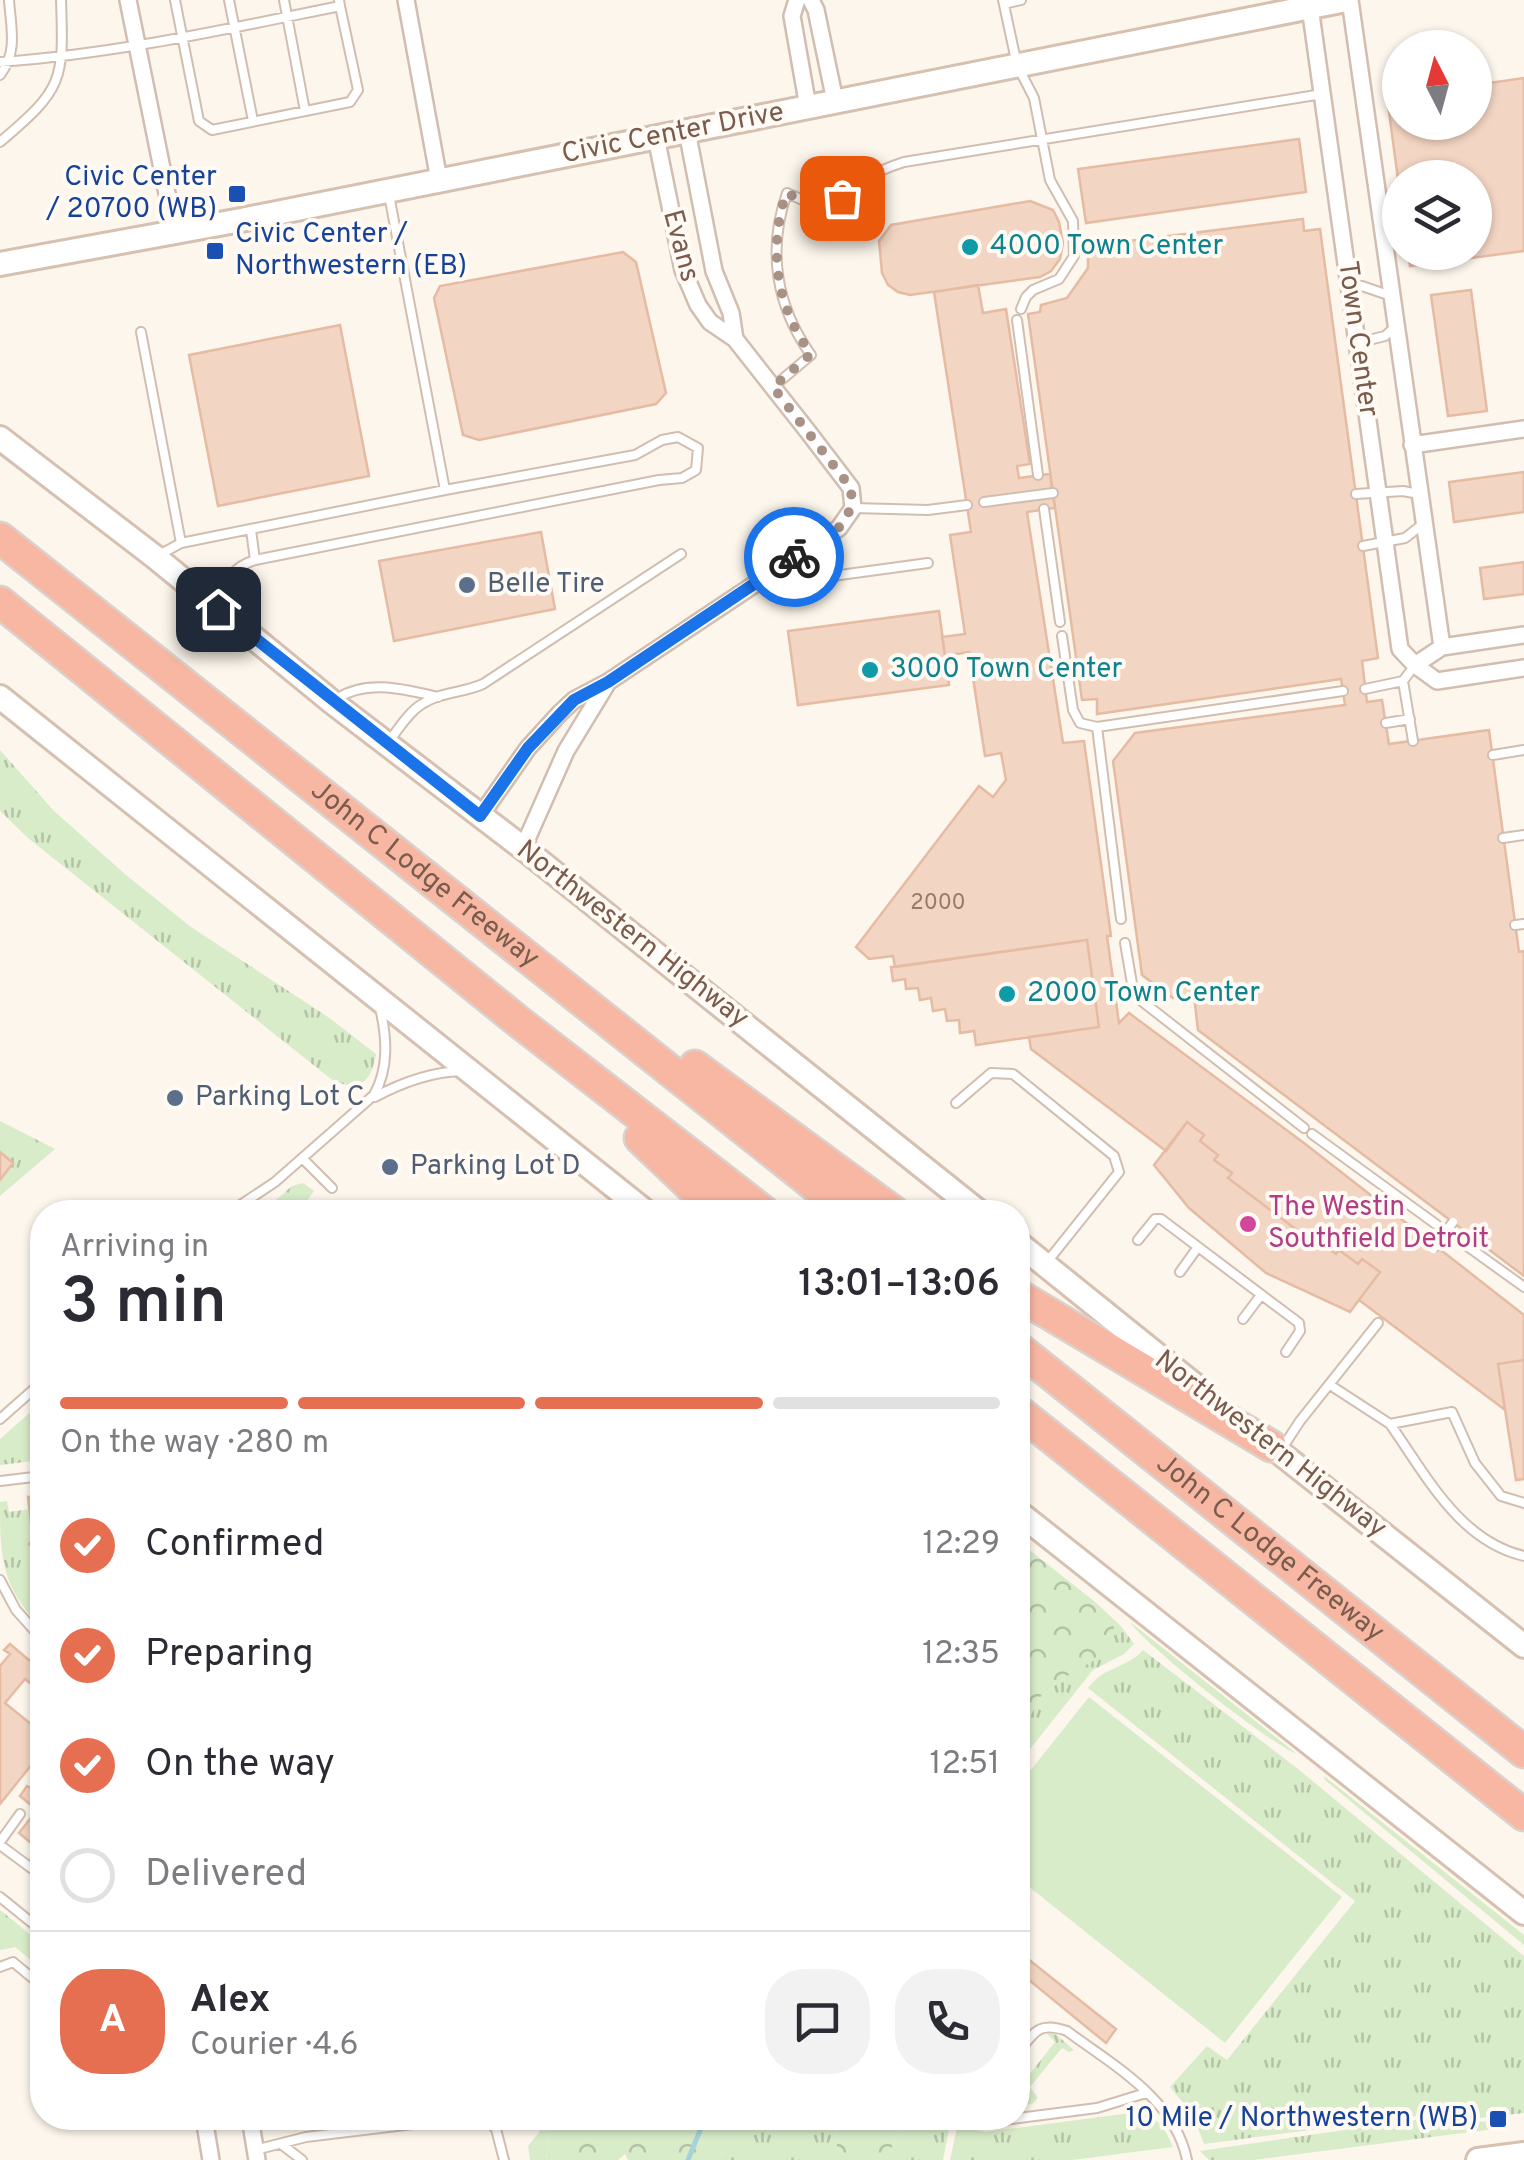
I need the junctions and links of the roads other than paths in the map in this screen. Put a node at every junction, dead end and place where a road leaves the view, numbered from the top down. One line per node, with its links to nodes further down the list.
1 (9, 0): 20 (lane)
2 (61, 0): 19 (lane)
3 (128, 0): 18 (street)
4 (175, 0): 17 (lane)
5 (229, 0): 16 (lane)
6 (284, 0): 15 (lane)
7 (406, 0): 33 (street)
8 (797, 0): 26 (street)
9 (810, 0): 25 (street)
10 (1021, 0): 12 (lane)
11 (1348, 0): 14 (main road, Civic Center Drive); 38 (street, Town Center)
12 (1004, 2): 22 (lane)
13 (339, 3): 15 (lane); 27 (lane)
14 (1309, 4): 22 (main road, Civic Center Drive); 24 (street, Town Center)
15 (287, 17): 16 (lane); 27 (lane)
16 (234, 28): 17 (lane); 28 (lane)
17 (182, 39): 18 (lane); 28 (lane)
18 (137, 45): 19 (lane); 35 (street)
19 (63, 57): 20 (lane); 32 (lane)
20 (10, 61): 21 (lane); 23 (lane)
21 (0, 62)
22 (1017, 65): 25 (main road, Civic Center Drive); 31 (lane)
23 (0, 76)
24 (1323, 94): 31 (lane); 37 (street, Town Center)
25 (835, 102): 26 (main road, Civic Center Drive)
26 (808, 107): 29 (main road, Civic Center Drive)
27 (305, 111): 28 (lane)
28 (254, 121)
29 (687, 131): 30 (main road, Civic Center Drive); 43 (street, Evans)
30 (656, 137): 33 (main road, Civic Center Drive); 43 (street, Evans)
31 (1043, 138): 39 (lane); 45 (lane)
32 (0, 142)
33 (439, 180): 34 (main road, Civic Center Drive)
34 (388, 190): 35 (main road, Civic Center Drive); 50 (lane)
35 (175, 232): 36 (main road, Civic Center Drive)
36 (0, 264)
37 (1349, 286): 38 (lane); 44 (street, Town Center)
38 (1391, 296): 41 (street, Town Center)
39 (1021, 309)
40 (1017, 320): 49 (lane)
41 (1395, 328): 44 (lane); 48 (street, Town Center)
42 (141, 332): 62 (lane)
43 (734, 339): 45 (street, Evans)
44 (1357, 343): 51 (street, Town Center)
45 (773, 387): 57 (street, Evans)
46 (1524, 430): 48 (street)
47 (0, 438): 66 (main road, Northwestern Highway)
48 (1412, 445): 54 (street, Town Center)
49 (1038, 476)
50 (445, 490): 60 (lane); 67 (lane)
51 (1378, 492): 53 (lane); 54 (lane); 63 (street, Town Center)
52 (1053, 493): 55 (lane)
53 (1356, 494)
54 (1419, 494): 59 (street, Town Center)
55 (984, 502)
56 (967, 505): 57 (lane)
57 (853, 508): 69 (street)
58 (1044, 510): 72 (lane)
59 (1423, 524): 63 (lane); 75 (street, Town Center)
60 (251, 530): 62 (lane); 67 (lane)
61 (0, 538): 99 (highway, John C Lodge Freeway)
62 (181, 543): 66 (lane)
63 (1384, 544): 64 (lane); 76 (street, Town Center)
64 (1363, 546)
65 (682, 554): 83 (lane)
66 (155, 558): 71 (main road, Northwestern Highway)
67 (255, 560): 71 (lane)
68 (928, 562): 69 (lane)
69 (781, 566): 79 (street)
70 (0, 602): 100 (highway, John C Lodge Freeway)
71 (218, 609): 84 (main road, Northwestern Highway)
72 (1060, 622)
73 (1524, 635): 75 (street)
74 (1062, 636): 87 (lane)
75 (1442, 647): 76 (street)
76 (1415, 666): 77 (street); 78 (lane)
77 (1524, 668)
78 (1403, 681): 80 (lane); 85 (lane)
79 (608, 682): 92 (street); 95 (street)
80 (1366, 689)
81 (1343, 691): 87 (lane)
82 (0, 697): 98 (main road)
83 (438, 697): 84 (lane); 89 (lane)
84 (332, 702): 89 (main road, Northwestern Highway)
85 (1410, 719): 86 (lane); 88 (lane)
86 (1386, 723)
87 (1097, 727): 96 (lane)
88 (1413, 741)
89 (387, 743): 92 (main road, Northwestern Highway)
90 (1524, 750): 91 (lane)
91 (1492, 756)
92 (480, 816): 95 (main road, Northwestern Highway)
93 (1524, 835): 94 (lane)
94 (1504, 838)
95 (523, 848): 112 (main road, Northwestern Highway)
96 (1121, 919)
97 (1125, 943): 114 (lane)
98 (378, 1000): 101 (main road); 102 (lane)
99 (607, 1020): 110 (highway, John C Lodge Freeway); 111 (highway)
100 (519, 1022): 108 (highway); 109 (highway, John C Lodge Freeway)
101 (468, 1070): 102 (lane); 107 (main road)
102 (370, 1098): 104 (lane)
103 (956, 1103): 120 (lane)
104 (302, 1158): 105 (lane); 106 (lane)
105 (332, 1188)
106 (248, 1200)
107 (631, 1200)
108 (705, 1200)
109 (749, 1200)
110 (833, 1200)
111 (878, 1200)
112 (965, 1200)
113 (1453, 1222): 118 (lane, bridge)
114 (1437, 1225)
115 (1456, 1238): 122 (lane)
116 (1138, 1240): 117 (lane)
117 (1198, 1247): 121 (lane); 123 (lane)
118 (1434, 1248)
119 (1030, 1253): 120 (main road, Northwestern Highway)
120 (1045, 1266): 134 (main road, Northwestern Highway)
121 (1180, 1272)
122 (1524, 1287)
123 (1262, 1295): 125 (lane); 127 (lane)
124 (1030, 1302): 134 (highway)
125 (1243, 1319)
126 (1378, 1322): 129 (lane)
127 (1286, 1352)
128 (1030, 1358): 143 (highway, John C Lodge Freeway)
129 (1330, 1386): 133 (lane); 134 (lane)
130 (30, 1393): 131 (lane)
131 (0, 1420)
132 (1030, 1421): 145 (highway, John C Lodge Freeway)
133 (1390, 1424): 137 (lane); 139 (lane)
134 (1276, 1449): 142 (main road, Northwestern Highway)
135 (30, 1477): 136 (lane)
136 (0, 1481)
137 (1524, 1503)
138 (1030, 1522): 149 (main road)
139 (1524, 1556)
140 (0, 1580): 141 (lane)
141 (30, 1626)
142 (1524, 1646)
143 (1524, 1752)
144 (20, 1814): 146 (lane)
145 (1524, 1815)
146 (0, 1843): 147 (lane)
147 (30, 1867)
148 (0, 1897): 150 (lane)
149 (1524, 1913)
150 (30, 1921)
151 (0, 1967): 152 (lane)
152 (30, 1976)
153 (1030, 2037): 154 (lane)
154 (1146, 2093): 155 (lane); 166 (lane)
155 (1030, 2117)
156 (206, 2130): 163 (street)
157 (252, 2130): 162 (street)
158 (370, 2130): 160 (lane)
159 (496, 2130): 165 (lane)
160 (281, 2144): 162 (lane); 164 (lane)
161 (1524, 2154): 167 (main road)
162 (256, 2155)
163 (211, 2160)
164 (302, 2160)
165 (504, 2160)
166 (1187, 2160)
167 (1478, 2160)

